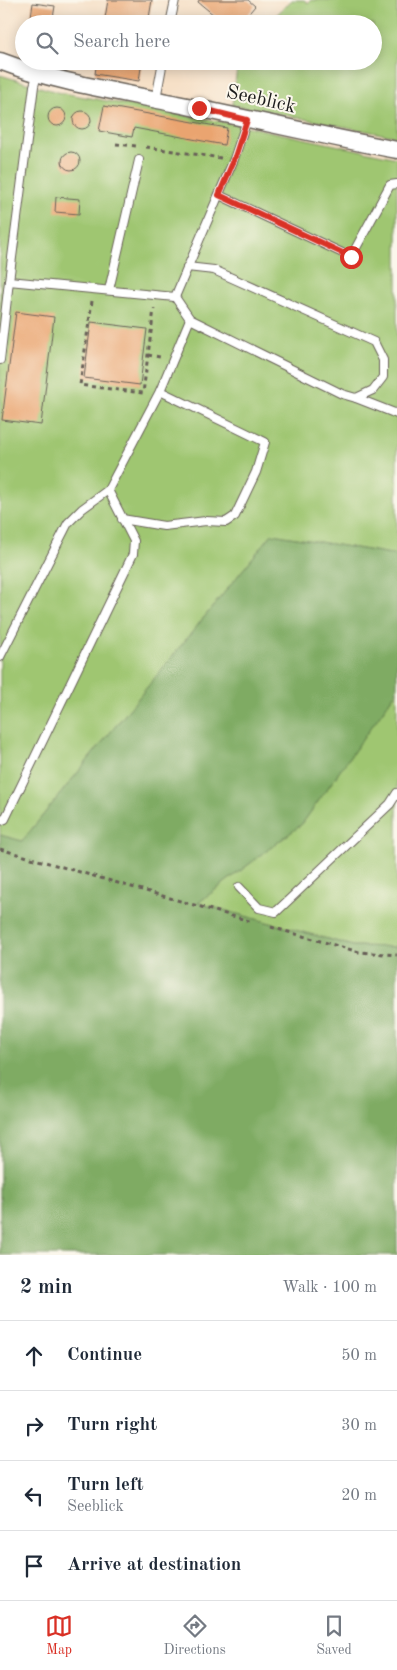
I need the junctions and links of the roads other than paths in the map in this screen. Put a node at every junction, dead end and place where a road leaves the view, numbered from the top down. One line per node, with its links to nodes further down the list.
1 (175, 0): 2 (lane)
2 (172, 15)
3 (0, 62): 4 (street, Seeblick)
4 (15, 68)
5 (22, 70): 7 (street, Seeblick)
6 (161, 70): 8 (lane)
7 (38, 76): 8 (street, Seeblick); 15 (lane)
8 (156, 99): 9 (street, Seeblick)
9 (247, 120): 10 (street, Seeblick); 13 (lane)
10 (397, 150)
11 (139, 160): 16 (lane)
12 (397, 184): 13 (lane)
13 (219, 195): 14 (lane)
14 (187, 267): 17 (lane); 21 (lane)
15 (9, 281): 16 (lane); 19 (lane)
16 (110, 290): 17 (lane)
17 (175, 297): 18 (lane)
18 (190, 319): 20 (lane); 21 (lane)
19 (0, 360)
20 (160, 391): 23 (lane); 24 (lane)
21 (356, 398): 22 (lane)
22 (397, 414)
23 (108, 490): 24 (lane); 25 (lane)
24 (122, 519): 27 (lane)
25 (0, 657)
26 (397, 793): 28 (lane)
27 (0, 821)
28 (238, 888)

